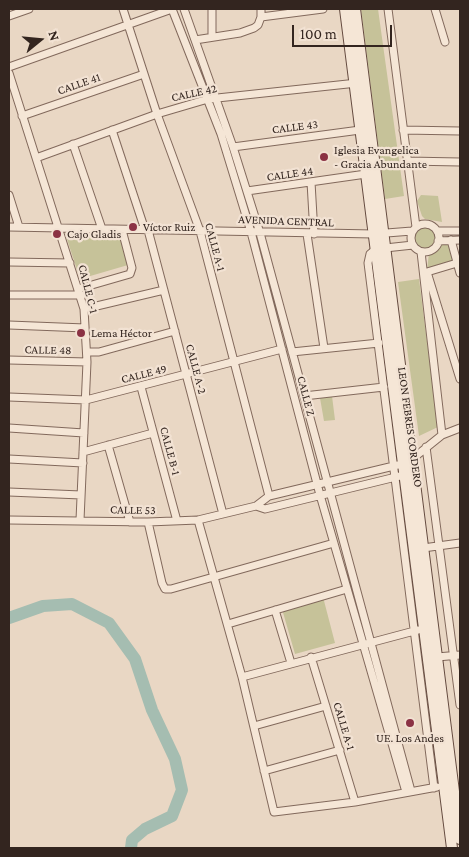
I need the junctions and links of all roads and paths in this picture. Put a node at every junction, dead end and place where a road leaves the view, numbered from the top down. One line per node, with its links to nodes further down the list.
1 (29, 9): 12 (street)
2 (123, 9): 13 (street, CALLE A-1)
3 (172, 9): 13 (street); 21 (street, CALLE Z)
4 (184, 9): 15 (street, CALLE Z)
5 (212, 9): 14 (street)
6 (323, 9): 11 (street)
7 (344, 9): 20 (street, LEON FEBRES CORDERO)
8 (354, 9): 20 (street, LEON FEBRES CORDERO)
9 (388, 9): 27 (street)
10 (435, 9): 16 (street)
11 (261, 13): 14 (street)
12 (9, 16)
13 (128, 24): 17 (street); 19 (street, CALLE A-1)
14 (212, 37): 15 (street)
15 (195, 40): 22 (street, CALLE Z)
16 (445, 42)
17 (9, 67)
18 (9, 73): 24 (street, CALLE C-1)
19 (144, 74): 23 (street, CALLE A-1); 24 (street, CALLE 41)
20 (360, 83): 22 (street, CALLE 42); 26 (street, LEON FEBRES CORDERO); 51 (street, LEON FEBRES CORDERO)
21 (208, 99): 22 (street, CALLE 42); 23 (street, CALLE 42); 47 (street, CALLE Z)
22 (217, 99): 30 (street, CALLE Z)
23 (157, 114): 25 (street, CALLE 42); 45 (street, CALLE A-1)
24 (22, 116): 31 (street, CALLE C-1)
25 (112, 130): 29 (street, CALLE 42); 44 (street, CALLE A-2)
26 (360, 130): 30 (street, CALLE 43); 34 (street, LEON FEBRES CORDERO)
27 (403, 130): 28 (street); 32 (street)
28 (460, 131)
29 (73, 144): 31 (street, CALLE 42); 41 (street)
30 (233, 146): 36 (street, CALLE Z)
31 (36, 158): 40 (street, CALLE C-1)
32 (407, 161): 33 (street); 42 (street)
33 (460, 162)
34 (366, 174): 35 (street, CALLE 44); 51 (street, LEON FEBRES CORDERO)
35 (311, 182): 36 (street, CALLE 44); 50 (street)
36 (247, 191): 49 (street, CALLE Z)
37 (9, 195): 39 (street)
38 (9, 227): 39 (street, AVENIDA CENTRAL)
39 (19, 227): 40 (street, AVENIDA CENTRAL)
40 (60, 228): 41 (street, AVENIDA CENTRAL); 59 (street, CALLE C-1)
41 (102, 229): 43 (street, AVENIDA CENTRAL)
42 (414, 229): 48 (street); 51 (street, AVENIDA CENTRAL); 55 (street)
43 (122, 230): 44 (street, AVENIDA CENTRAL); 63 (street)
44 (146, 230): 45 (street, AVENIDA CENTRAL); 62 (street, CALLE A-2)
45 (200, 231): 47 (street, AVENIDA CENTRAL); 78 (street, CALLE A-1)
46 (460, 231): 48 (street)
47 (251, 232): 49 (street, AVENIDA CENTRAL); 72 (street, CALLE Z)
48 (437, 232): 54 (street)
49 (260, 233): 50 (street, AVENIDA CENTRAL); 74 (street, CALLE Z)
50 (311, 234): 51 (street, AVENIDA CENTRAL); 71 (street)
51 (379, 234): 56 (street, LEON FEBRES CORDERO)
52 (451, 240): 53 (street); 54 (street); 60 (street)
53 (460, 240)
54 (438, 241): 57 (street)
55 (413, 245): 56 (street); 57 (street)
56 (380, 249): 66 (street, LEON FEBRES CORDERO); 95 (street, LEON FEBRES CORDERO)
57 (421, 252): 90 (street)
58 (9, 262): 59 (street)
59 (70, 263): 63 (street, CALLE C-1)
60 (457, 263): 61 (street); 80 (street)
61 (460, 273)
62 (164, 290): 65 (street); 69 (street, CALLE A-2)
63 (80, 292): 64 (street); 65 (street, CALLE C-1)
64 (9, 295)
65 (84, 309): 68 (street, CALLE C-1)
66 (380, 324): 70 (street); 75 (street, LEON FEBRES CORDERO)
67 (9, 326): 68 (street)
68 (85, 328): 73 (street, CALLE C-1)
69 (175, 332): 73 (street); 79 (street, CALLE A-2)
70 (378, 342): 71 (street); 75 (street)
71 (324, 348): 74 (street)
72 (282, 349): 78 (street, CALLE 49); 99 (street, CALLE Z)
73 (87, 352): 77 (street, CALLE C-1)
74 (292, 352): 84 (street, CALLE Z)
75 (384, 355): 82 (street, LEON FEBRES CORDERO)
76 (9, 360): 77 (street, CALLE 48)
77 (87, 362): 85 (street, CALLE C-1)
78 (232, 362): 79 (street, CALLE 49); 104 (street, CALLE A-1)
79 (186, 375): 81 (street, CALLE 49); 107 (street, CALLE A-2)
80 (460, 379)
81 (140, 387): 85 (street, CALLE 49); 89 (street, CALLE B-1)
82 (387, 391): 84 (street); 95 (street, LEON FEBRES CORDERO)
83 (9, 396): 85 (street, CALLE 49)
84 (304, 396): 98 (street, CALLE Z)
85 (86, 400): 88 (street, CALLE C-1)
86 (9, 428): 88 (street)
87 (460, 428): 90 (street)
88 (84, 432): 93 (street, CALLE C-1)
89 (153, 433): 91 (street); 111 (street, CALLE B-1)
90 (442, 435): 92 (street)
91 (108, 445): 93 (street); 112 (street)
92 (426, 447): 95 (street); 116 (street)
93 (83, 452): 96 (street, CALLE C-1)
94 (9, 459): 96 (street)
95 (403, 463): 97 (street, LEON FEBRES CORDERO); 98 (street, CALLE 53)
96 (83, 464): 102 (street, CALLE C-1)
97 (404, 476): 101 (street, CALLE 53); 106 (street, LEON FEBRES CORDERO); 118 (street, LEON FEBRES CORDERO)
98 (327, 482): 99 (street, CALLE 53); 101 (street, CALLE Z)
99 (317, 485): 103 (street, CALLE Z); 104 (street, CALLE 53)
100 (9, 492): 102 (street)
101 (329, 493): 103 (street, CALLE 53); 124 (street, CALLE Z)
102 (81, 495): 109 (street, CALLE C-1)
103 (320, 495): 105 (street, CALLE 53); 114 (street, CALLE Z)
104 (269, 496): 105 (street, CALLE 53)
105 (256, 506): 107 (street, CALLE 53)
106 (404, 511): 117 (street); 118 (street, LEON FEBRES CORDERO)
107 (223, 514): 110 (street, CALLE 53)
108 (9, 520): 109 (street, CALLE 53)
109 (80, 520): 112 (street, CALLE 53)
110 (198, 520): 111 (street, CALLE 53); 119 (street)
111 (177, 521): 113 (street, CALLE 53)
112 (130, 522): 113 (street, CALLE 53)
113 (148, 522): 119 (street)
114 (334, 543): 119 (street); 120 (street, CALLE Z)
115 (460, 543): 116 (street)
116 (439, 545): 118 (street); 125 (street)
117 (404, 546): 118 (street); 123 (street)
118 (419, 550): 123 (street, LEON FEBRES CORDERO)
119 (214, 576): 122 (street)
120 (346, 589): 121 (street); 124 (street, CALLE Z)
121 (275, 610): 122 (street); 128 (street)
122 (228, 624): 129 (street)
123 (424, 629): 124 (street); 127 (street, LEON FEBRES CORDERO)
124 (366, 643): 126 (street); 138 (street, CALLE Z)
125 (458, 656): 127 (street); 132 (street)
126 (311, 657): 128 (street); 133 (street, CALLE A-1)
127 (428, 659): 130 (street); 131 (street, LEON FEBRES CORDERO); 137 (street, LEON FEBRES CORDERO)
128 (291, 663): 129 (street)
129 (242, 677): 134 (street)
130 (421, 678): 131 (street); 137 (street)
131 (431, 684): 137 (street, LEON FEBRES CORDERO)
132 (460, 705)
133 (326, 706): 134 (street); 135 (street, CALLE A-1)
134 (254, 726): 136 (street)
135 (340, 750): 136 (street); 139 (street, CALLE A-1)
136 (264, 771): 139 (street)
137 (448, 786): 138 (street); 140 (street, LEON FEBRES CORDERO); 141 (street, LEON FEBRES CORDERO)
138 (408, 792): 139 (street)
139 (356, 802)
140 (460, 839)
141 (452, 848)

